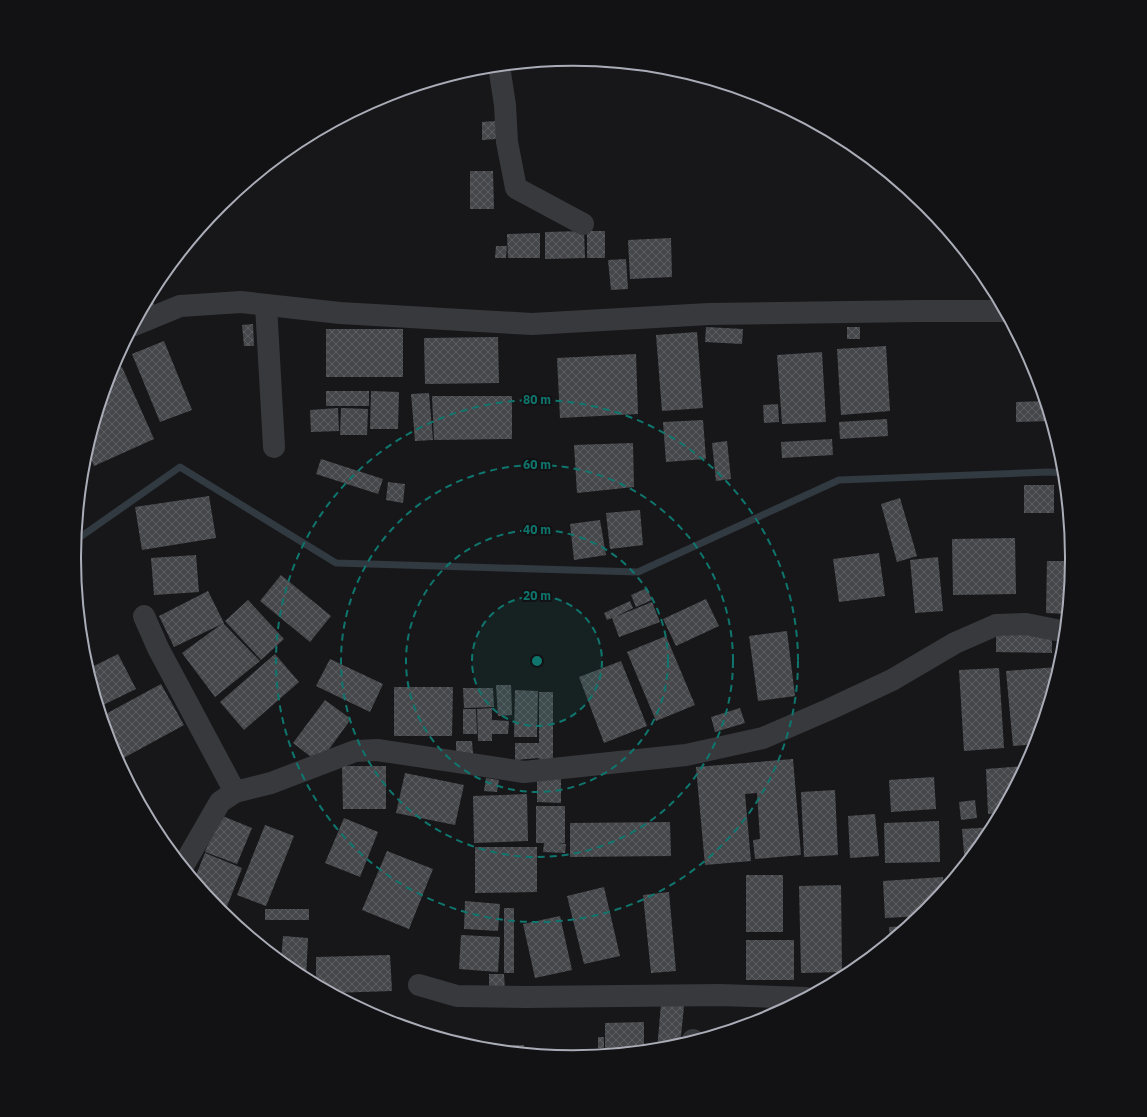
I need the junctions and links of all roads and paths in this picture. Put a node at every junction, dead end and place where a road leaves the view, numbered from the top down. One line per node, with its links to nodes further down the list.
1 (500, 71): 2 (street)
2 (583, 224)
3 (266, 305): 4 (street); 5 (street); 6 (street)
4 (999, 311)
5 (142, 322)
6 (274, 447)
7 (144, 616): 9 (street)
8 (1061, 631): 9 (street)
9 (235, 792): 10 (street)
10 (186, 861)
11 (418, 985): 12 (street)
12 (796, 998)

